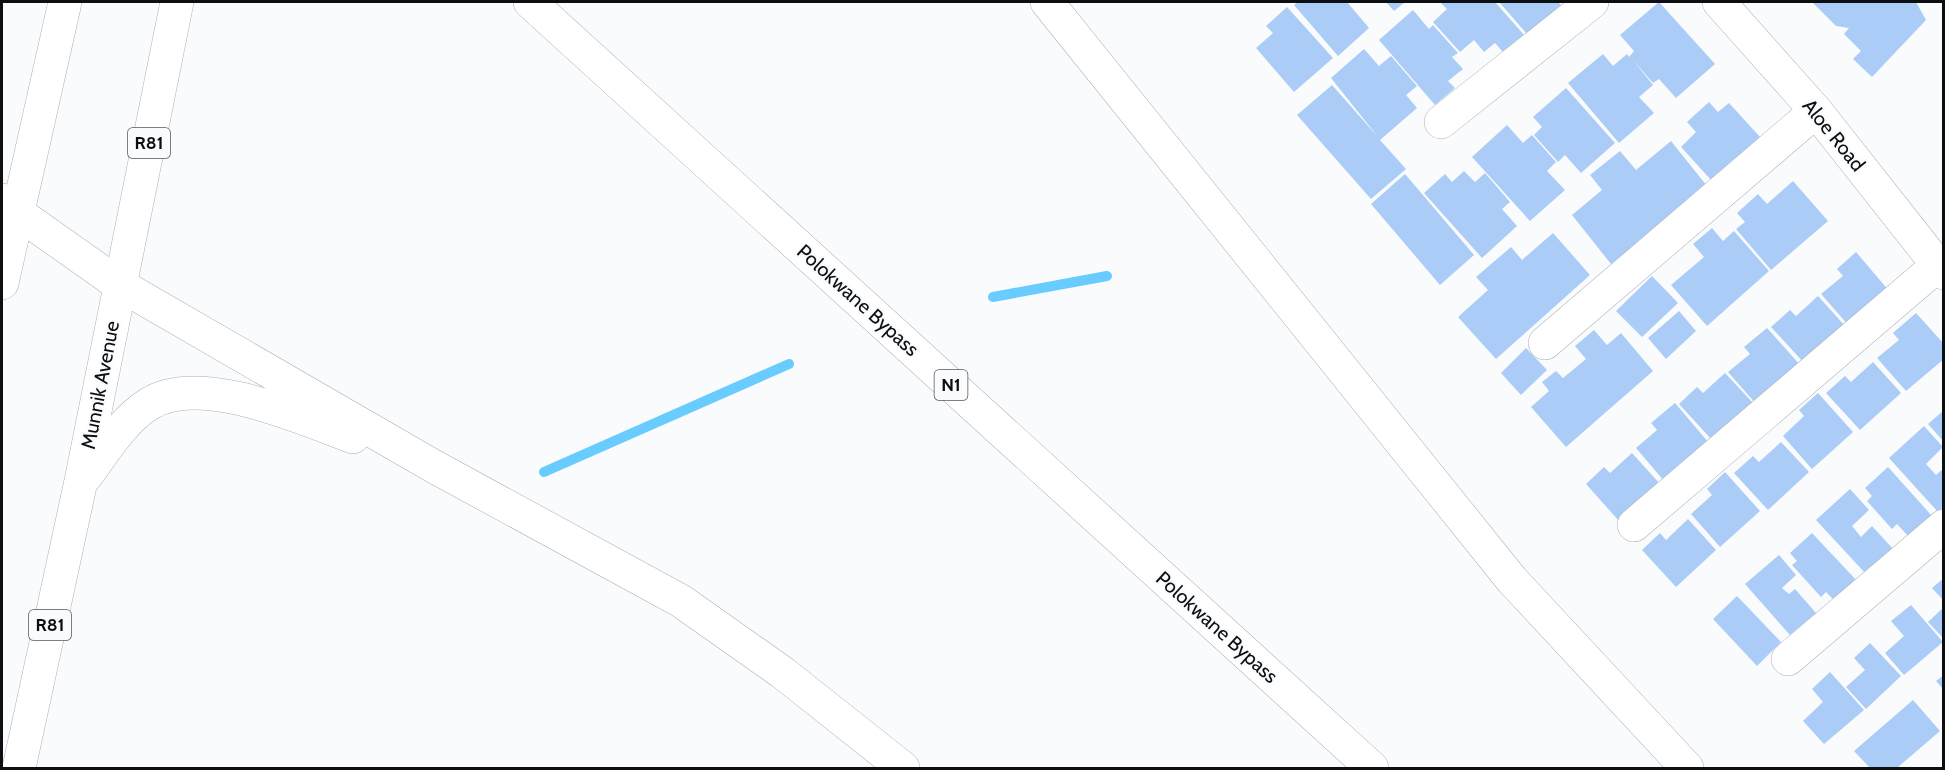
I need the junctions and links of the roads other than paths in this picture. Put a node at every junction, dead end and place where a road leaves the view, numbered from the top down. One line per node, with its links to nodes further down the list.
1 (64, 2): 9 (main road)
2 (177, 2): 12 (main road, Munnik Avenue / R81)
3 (530, 2): 21 (main road, Polokwane Bypass / N1)
4 (1047, 2): 22 (main road)
5 (1592, 2): 8 (main road)
6 (1719, 2): 7 (main road, Aloe Road)
7 (1816, 111): 10 (main road, Aloe Road); 13 (main road)
8 (1441, 122)
9 (10, 207): 11 (main road); 12 (main road)
10 (1940, 269): 16 (main road)
11 (2, 283)
12 (120, 285): 14 (main road); 15 (main road, Munnik Avenue / R81)
13 (1545, 343)
14 (433, 466): 15 (main road); 20 (main road)
15 (81, 482): 19 (main road, Munnik Avenue / R81)
16 (1634, 525)
17 (1944, 526): 18 (main road)
18 (1788, 659)
19 (20, 768)
20 (903, 768)
21 (1372, 768)
22 (1687, 768)

